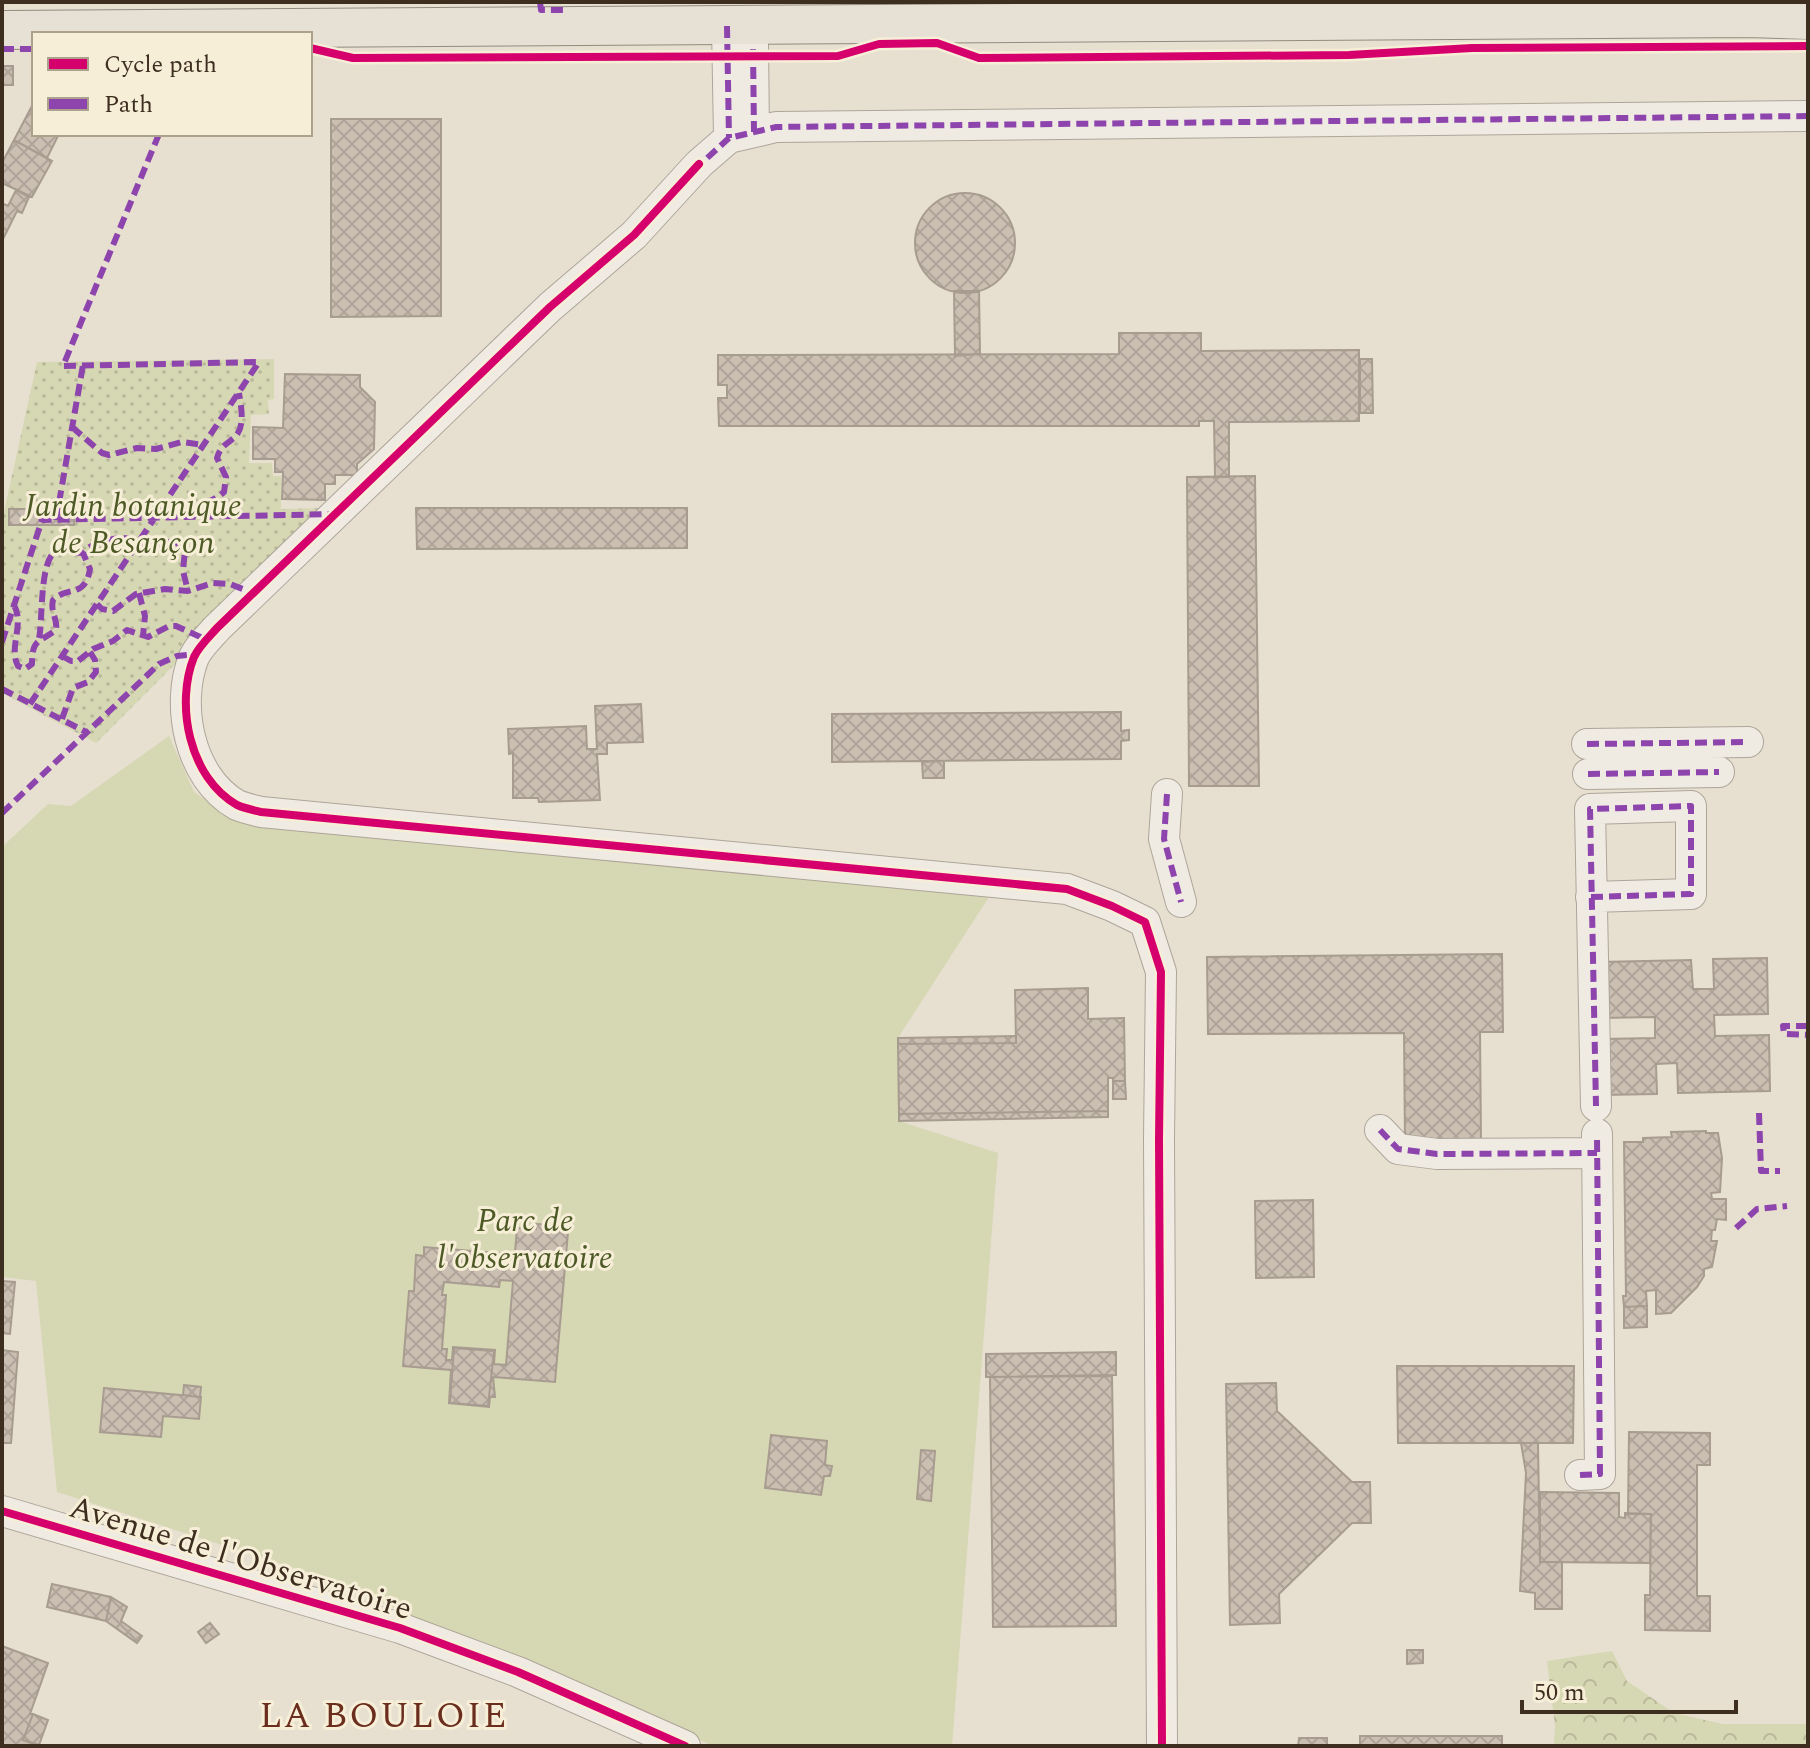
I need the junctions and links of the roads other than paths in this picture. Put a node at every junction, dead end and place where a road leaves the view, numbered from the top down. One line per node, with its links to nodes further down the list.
1 (1808, 5): 2 (main road)
2 (1748, 18): 3 (main road); 7 (main road)
3 (1808, 20)
4 (2, 30): 5 (main road)
5 (248, 32)
6 (312, 33): 7 (main road)
7 (740, 36): 9 (street)
8 (1808, 116): 9 (street)
9 (741, 135): 22 (street)
10 (1748, 742): 11 (street)
11 (1587, 744)
12 (1719, 772): 13 (street)
13 (1588, 774)
14 (1167, 794): 16 (street)
15 (1591, 897): 18 (street)
16 (1181, 902)
17 (1380, 1130): 18 (street)
18 (1597, 1131): 19 (street)
19 (1580, 1475)
20 (2, 1511): 21 (street, Avenue de l'Observatoire)
21 (685, 1746)
22 (1162, 1746)

